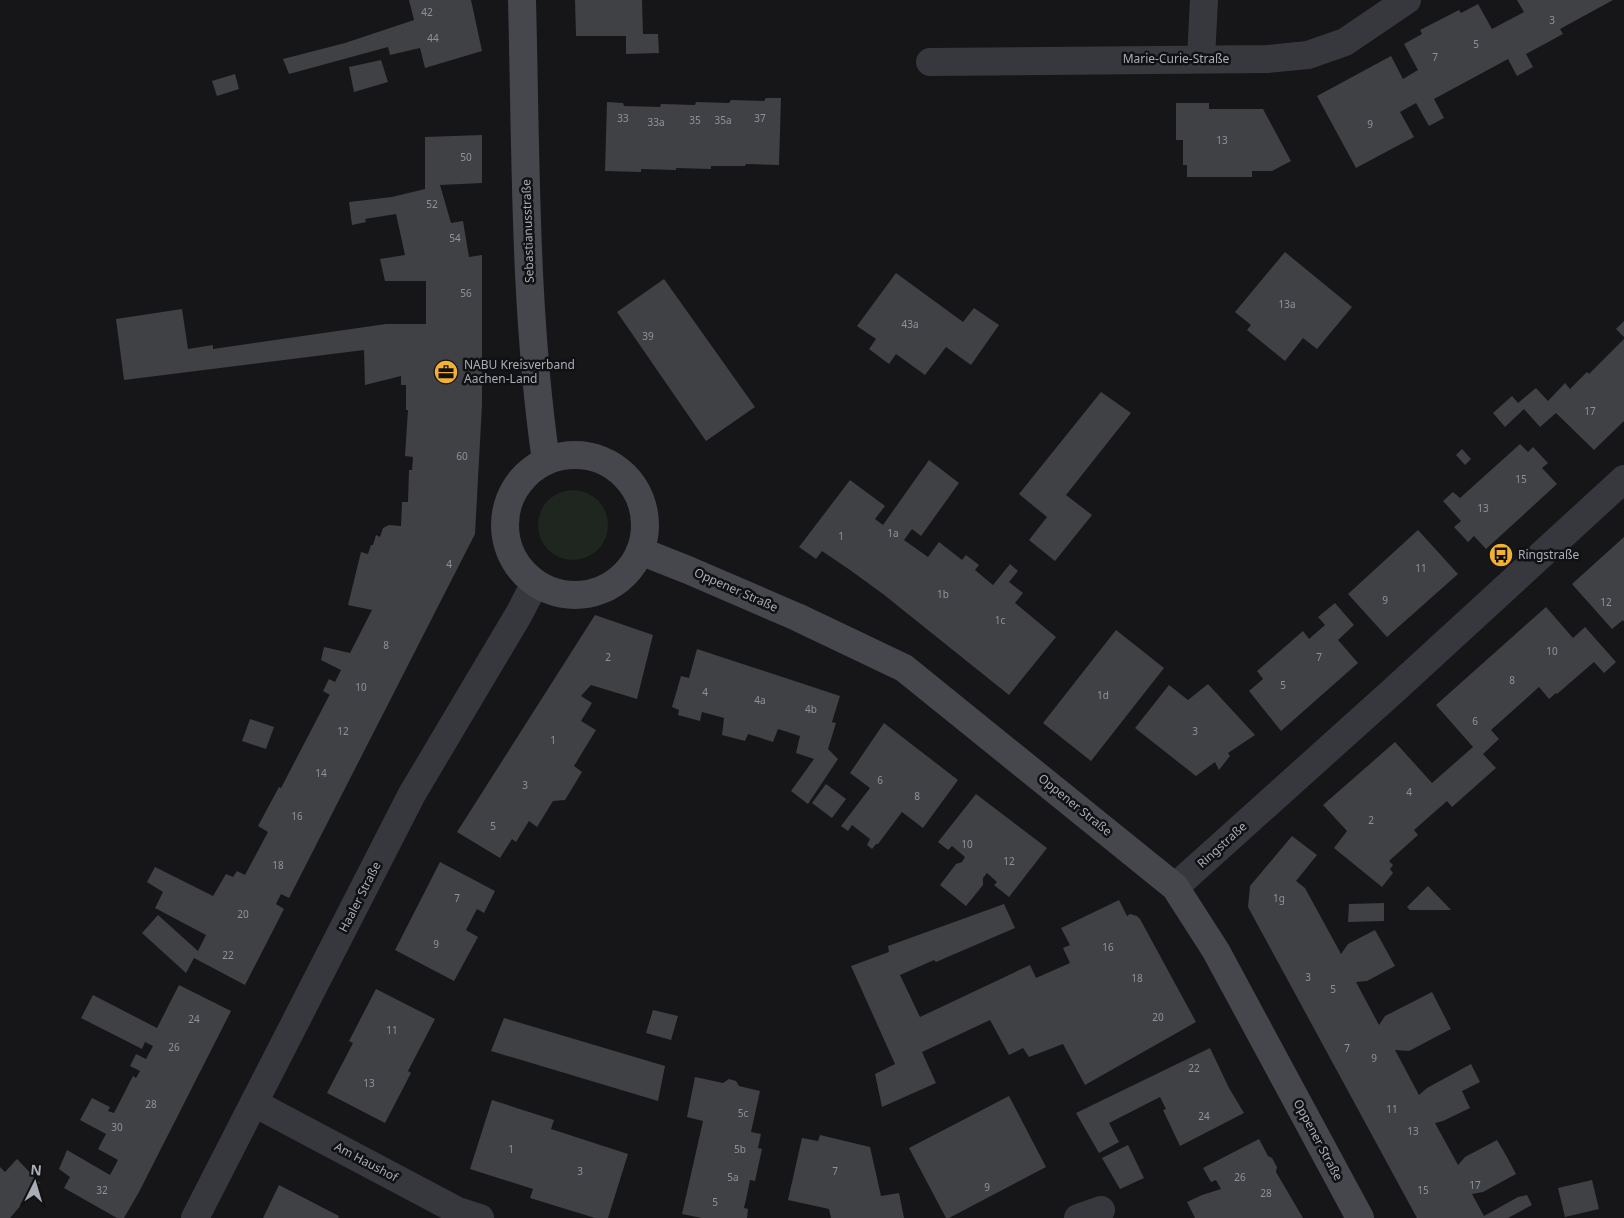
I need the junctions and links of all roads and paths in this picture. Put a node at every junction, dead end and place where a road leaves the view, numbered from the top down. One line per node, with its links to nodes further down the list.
1 (522, 0): 6 (street, Sebastianusstraße)
2 (1204, 0): 4 (street)
3 (1407, 0): 4 (street, Marie-Curie-Straße)
4 (1201, 58): 5 (street, Marie-Curie-Straße)
5 (930, 62)
6 (546, 461): 8 (street); 9 (street)
7 (1624, 480): 10 (street, Ringstraße)
8 (640, 551): 9 (street); 10 (street, Oppener Straße)
9 (535, 583): 11 (street, Haaler Straße)
10 (1175, 887): 14 (street, Oppener Straße)
11 (254, 1103): 12 (street, Haaler Straße); 13 (street, Am Haushof)
12 (195, 1218)
13 (480, 1218)
14 (1360, 1218)

